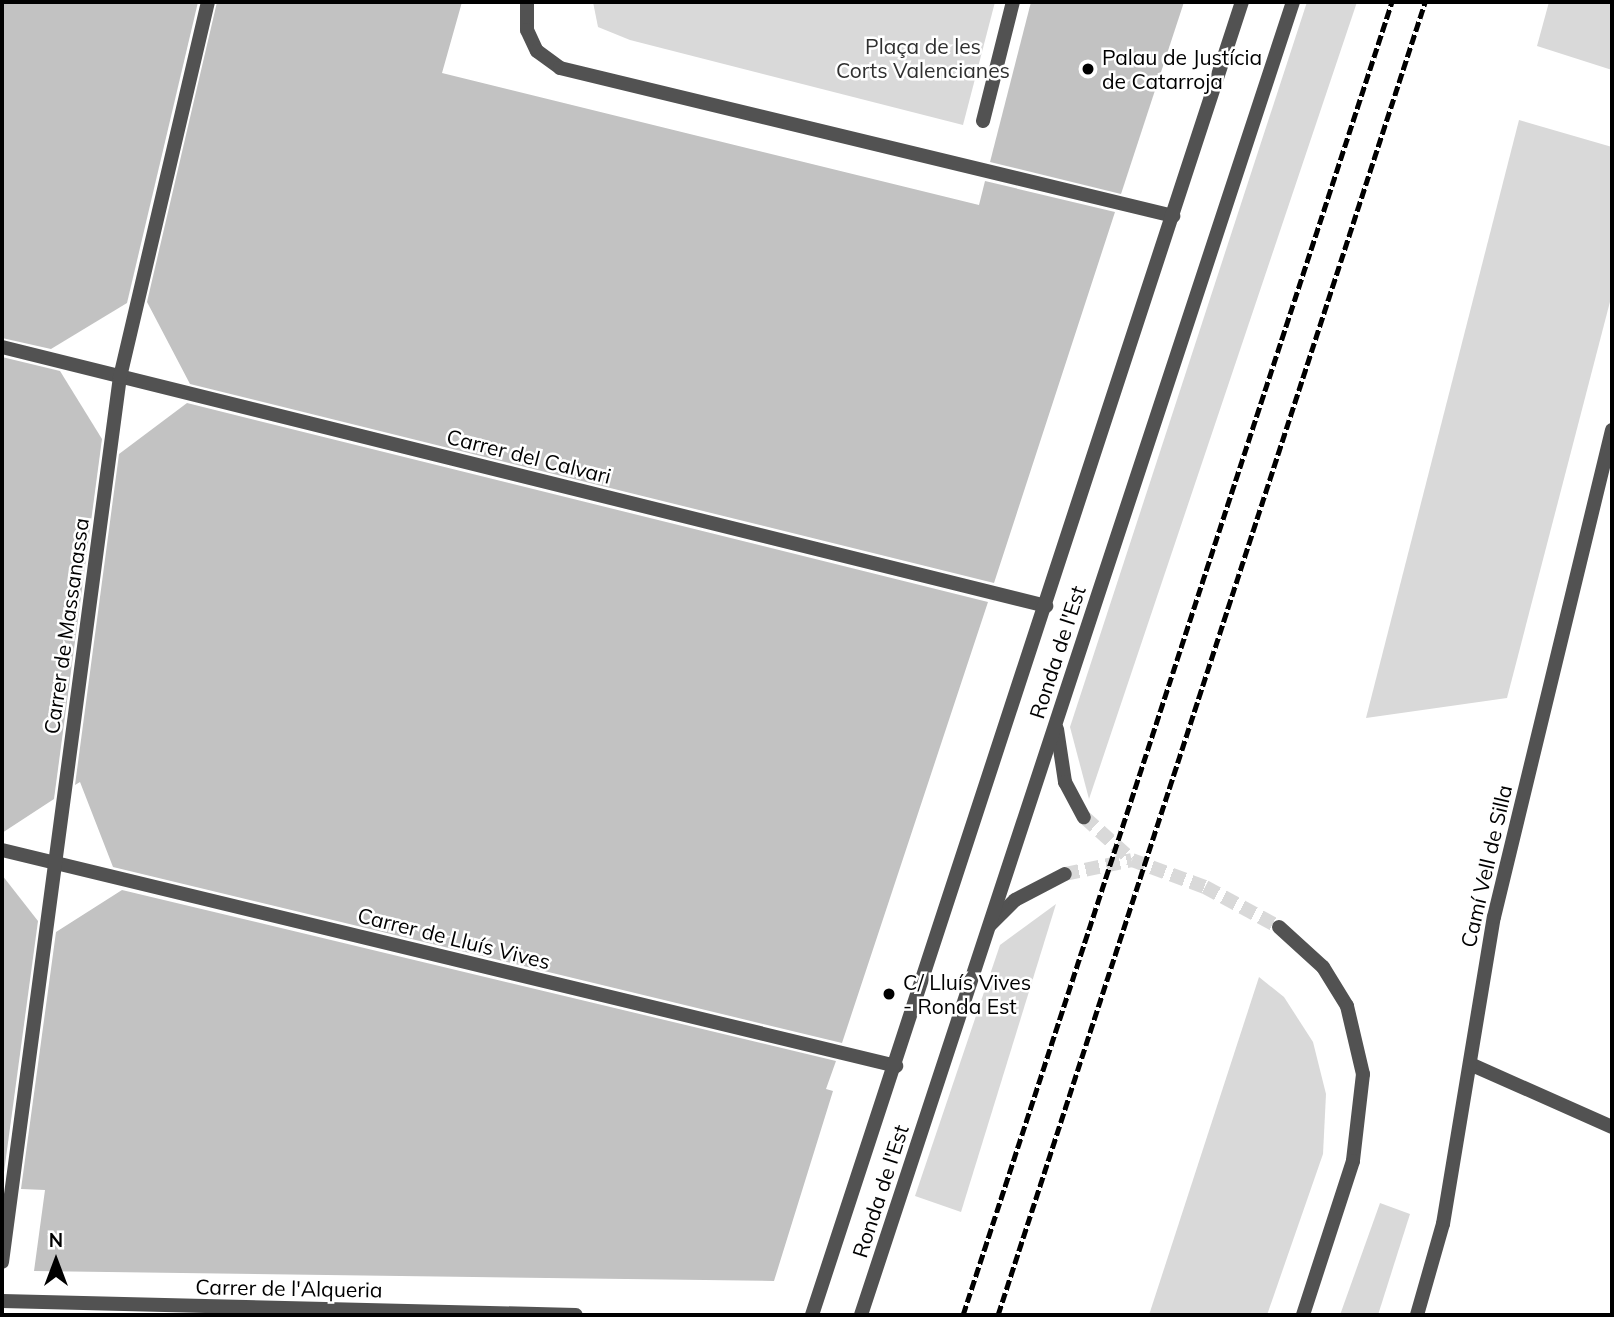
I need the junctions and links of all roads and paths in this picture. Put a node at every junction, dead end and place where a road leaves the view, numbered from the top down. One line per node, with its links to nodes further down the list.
1 (208, 2): 9 (street, Carrer de Massanassa)
2 (527, 2): 7 (street)
3 (1013, 2): 6 (street)
4 (1242, 2): 7 (street, Ronda de l'Est)
5 (1293, 2): 12 (street, Ronda de l'Est)
6 (983, 121)
7 (1173, 216): 11 (street, Ronda de l'Est)
8 (2, 348): 9 (street, Carrer del Calvari)
9 (120, 377): 11 (street, Carrer del Calvari); 15 (street, Carrer de Massanassa)
10 (1612, 430): 19 (street, Camí Vell de Silla)
11 (1046, 606): 20 (street, Ronda de l'Est)
12 (1056, 722): 13 (street); 18 (street, Ronda de l'Est)
13 (1084, 817)
14 (2, 850): 15 (street, Carrer de Lluís Vives)
15 (55, 863): 20 (street, Carrer de Lluís Vives); 22 (street, Carrer de Massanassa)
16 (1065, 874): 18 (street)
17 (1279, 927): 27 (street)
18 (987, 929): 26 (street, Ronda de l'Est)
19 (1469, 1064): 21 (street); 28 (street, Camí Vell de Silla)
20 (896, 1066): 25 (street, Ronda de l'Est)
21 (1612, 1126)
22 (2, 1262)
23 (2, 1301): 24 (street, Carrer de l'Alqueria)
24 (576, 1315)
25 (812, 1315)
26 (861, 1315)
27 (1303, 1315)
28 (1417, 1315)

